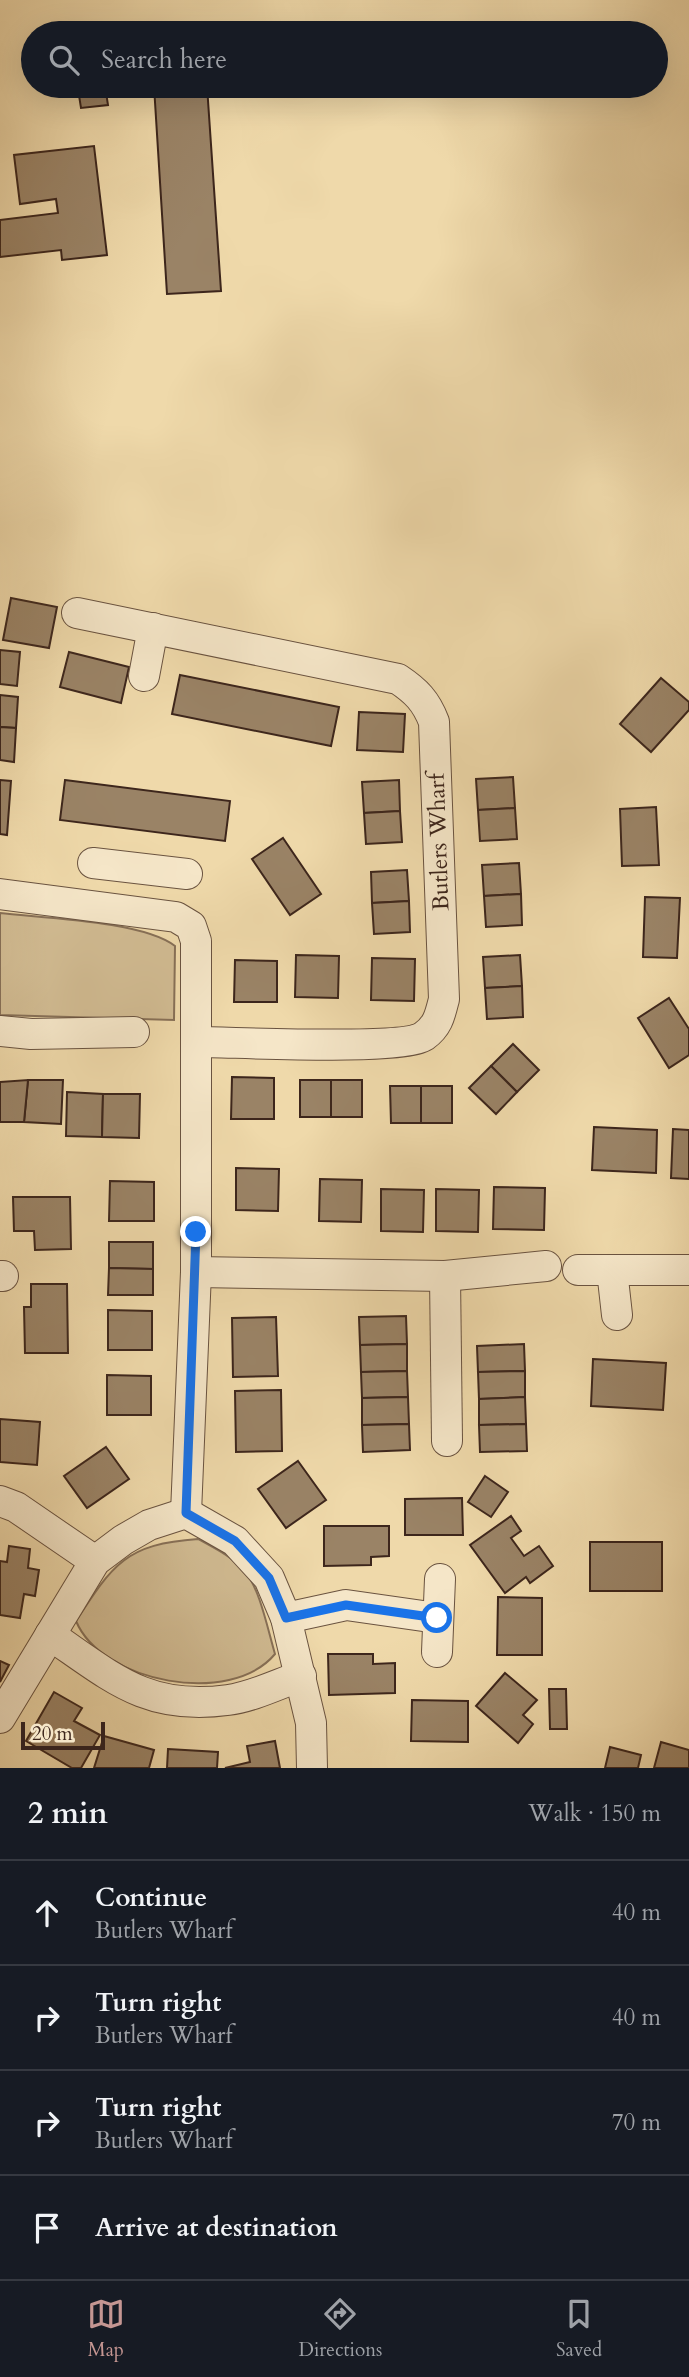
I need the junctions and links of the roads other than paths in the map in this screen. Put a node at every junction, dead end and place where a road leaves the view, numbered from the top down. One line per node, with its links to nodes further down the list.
1 (77, 612): 2 (street, Butlers Wharf)
2 (153, 628): 3 (street); 11 (street, Butlers Wharf)
3 (144, 676)
4 (93, 863): 5 (street)
5 (140, 870): 6 (street); 8 (street)
6 (187, 874)
7 (0, 894): 8 (street)
8 (133, 911): 11 (street)
9 (0, 1031): 10 (street)
10 (134, 1032)
11 (198, 1042): 16 (street)
12 (546, 1266): 17 (street)
13 (578, 1270): 14 (street)
14 (612, 1270): 15 (street); 18 (street)
15 (689, 1270)
16 (196, 1272): 17 (street); 21 (street)
17 (445, 1276): 19 (street)
18 (617, 1315)
19 (447, 1440)
20 (0, 1501): 22 (street)
21 (186, 1513): 22 (street); 24 (street)
22 (95, 1561): 26 (street)
23 (440, 1579): 25 (street)
24 (286, 1618): 25 (street); 28 (street)
25 (437, 1618): 27 (street)
26 (50, 1635): 28 (street); 29 (street)
27 (437, 1652)
28 (300, 1676): 30 (street)
29 (0, 1718)
30 (312, 1768)

